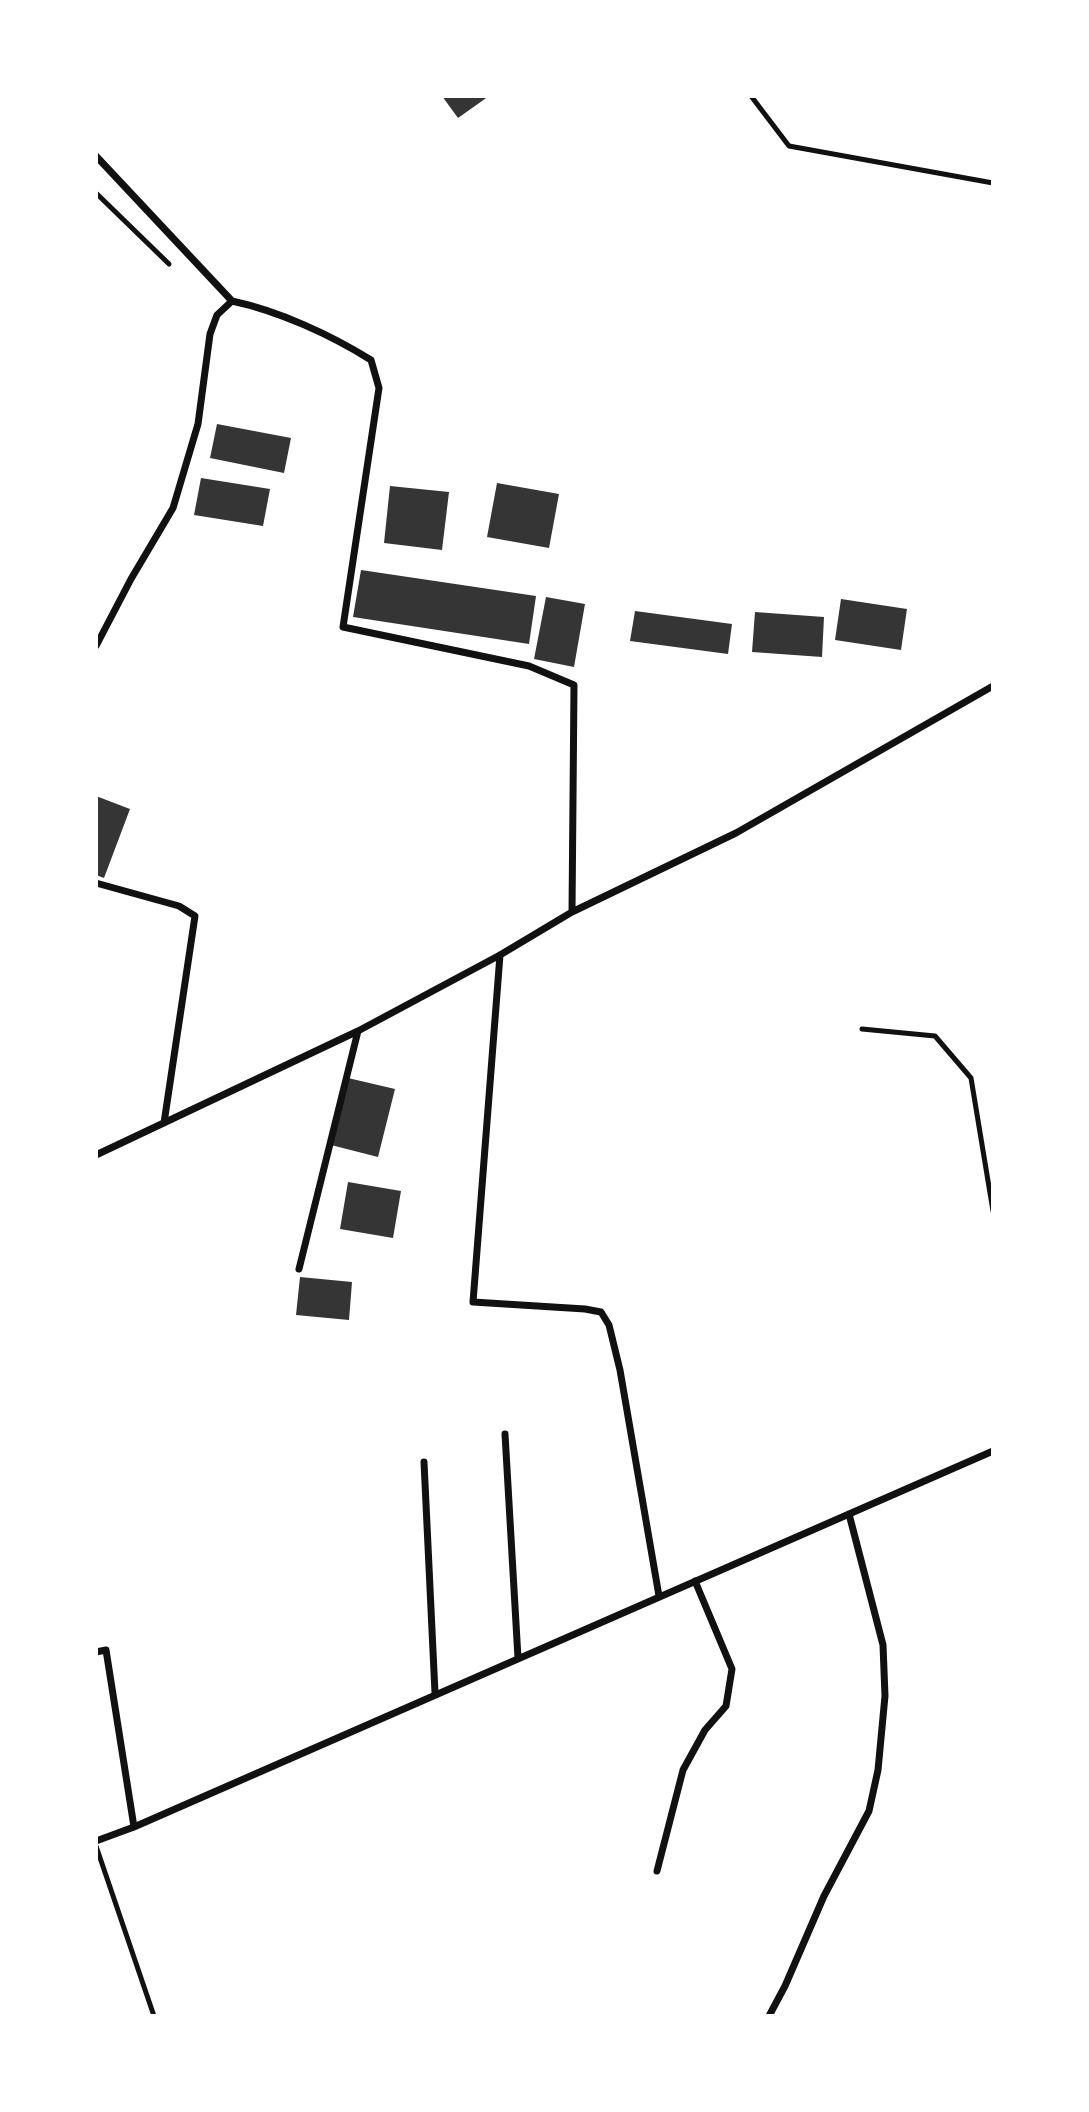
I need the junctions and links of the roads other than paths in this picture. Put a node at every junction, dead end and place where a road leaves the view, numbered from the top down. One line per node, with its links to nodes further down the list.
1 (751, 96): 3 (lane)
2 (96, 156): 6 (street)
3 (993, 183)
4 (96, 193): 5 (lane)
5 (169, 264)
6 (232, 301): 7 (street); 10 (street)
7 (96, 646)
8 (993, 686): 10 (street)
9 (96, 883): 14 (street)
10 (572, 912): 11 (street)
11 (500, 955): 13 (street); 23 (street)
12 (862, 1029): 16 (lane)
13 (358, 1031): 14 (street); 17 (street)
14 (164, 1123): 15 (street)
15 (96, 1155)
16 (993, 1211)
17 (299, 1269)
18 (505, 1434): 25 (street)
19 (993, 1451): 21 (street)
20 (424, 1462): 26 (street)
21 (849, 1514): 22 (street); 31 (street)
22 (695, 1581): 23 (street); 29 (street)
23 (659, 1596): 25 (street)
24 (96, 1652): 27 (street)
25 (518, 1658): 26 (street)
26 (435, 1693): 27 (street)
27 (134, 1827): 28 (street)
28 (96, 1843): 30 (lane)
29 (657, 1871)
30 (154, 2016)
31 (769, 2016)

